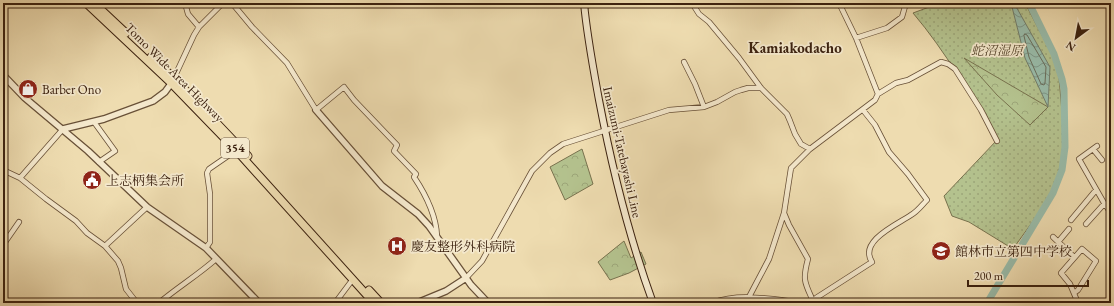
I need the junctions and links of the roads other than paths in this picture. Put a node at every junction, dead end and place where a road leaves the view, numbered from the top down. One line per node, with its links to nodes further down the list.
1 (86, 3): 15 (highway, Tomo Wide Area Highway / 354)
2 (94, 3): 15 (highway, Tomo Wide Area Highway / 354)
3 (185, 3): 11 (street)
4 (223, 3): 11 (street)
5 (232, 3): 19 (street)
6 (594, 3): 10 (street)
7 (692, 3): 16 (street)
8 (839, 3): 12 (street)
9 (906, 3): 12 (street)
10 (584, 5): 23 (main road, Imaizumi-Tatebayashi Line)
11 (199, 27): 15 (street)
12 (856, 38): 17 (street)
13 (684, 62): 18 (street)
14 (3, 75): 22 (street)
15 (173, 81): 21 (street); 25 (highway, Tomo Wide Area Highway / 354)
16 (760, 88): 18 (street); 26 (street)
17 (878, 94): 20 (street); 24 (street)
18 (704, 107): 23 (street)
19 (316, 110): 40 (street); 40 (street)
20 (863, 110): 26 (street); 64 (street)
21 (94, 122): 22 (street); 28 (street)
22 (63, 129): 28 (street); 30 (street)
23 (604, 130): 48 (street); 60 (main road, Imaizumi-Tatebayashi Line)
24 (997, 140)
25 (238, 148): 45 (street); 49 (highway, Tomo Wide Area Highway / 354); 57 (highway, Tomo Wide Area Highway / 354)
26 (810, 149): 34 (street)
27 (1102, 160): 31 (street)
28 (99, 162): 33 (street)
29 (3, 170): 30 (street)
30 (20, 178): 44 (street)
31 (1096, 190): 32 (street); 36 (street)
32 (1104, 204): 35 (street); 38 (street)
33 (147, 208): 44 (street); 45 (street)
34 (784, 213): 51 (street); 64 (street)
35 (1111, 213)
36 (1072, 220)
37 (19, 222): 43 (street)
38 (1086, 224)
39 (1068, 229): 42 (street)
40 (437, 236): 48 (street)
41 (1053, 237): 42 (street)
42 (1058, 242): 46 (street)
43 (3, 245)
44 (105, 246): 52 (street)
45 (206, 248): 47 (street)
46 (1074, 257): 50 (street); 50 (street)
47 (216, 259): 53 (street); 54 (street)
48 (466, 278): 58 (street); 59 (street)
49 (353, 279): 55 (street); 56 (highway, Tomo Wide Area Highway / 354)
50 (1074, 293): 65 (street)
51 (749, 297): 61 (street); 62 (street); 63 (street)
52 (137, 303)
53 (159, 303)
54 (259, 303)
55 (335, 303)
56 (374, 303)
57 (381, 303)
58 (418, 303)
59 (488, 303)
60 (653, 303)
61 (712, 303)
62 (748, 303)
63 (805, 303)
64 (814, 303)
65 (1078, 303)

